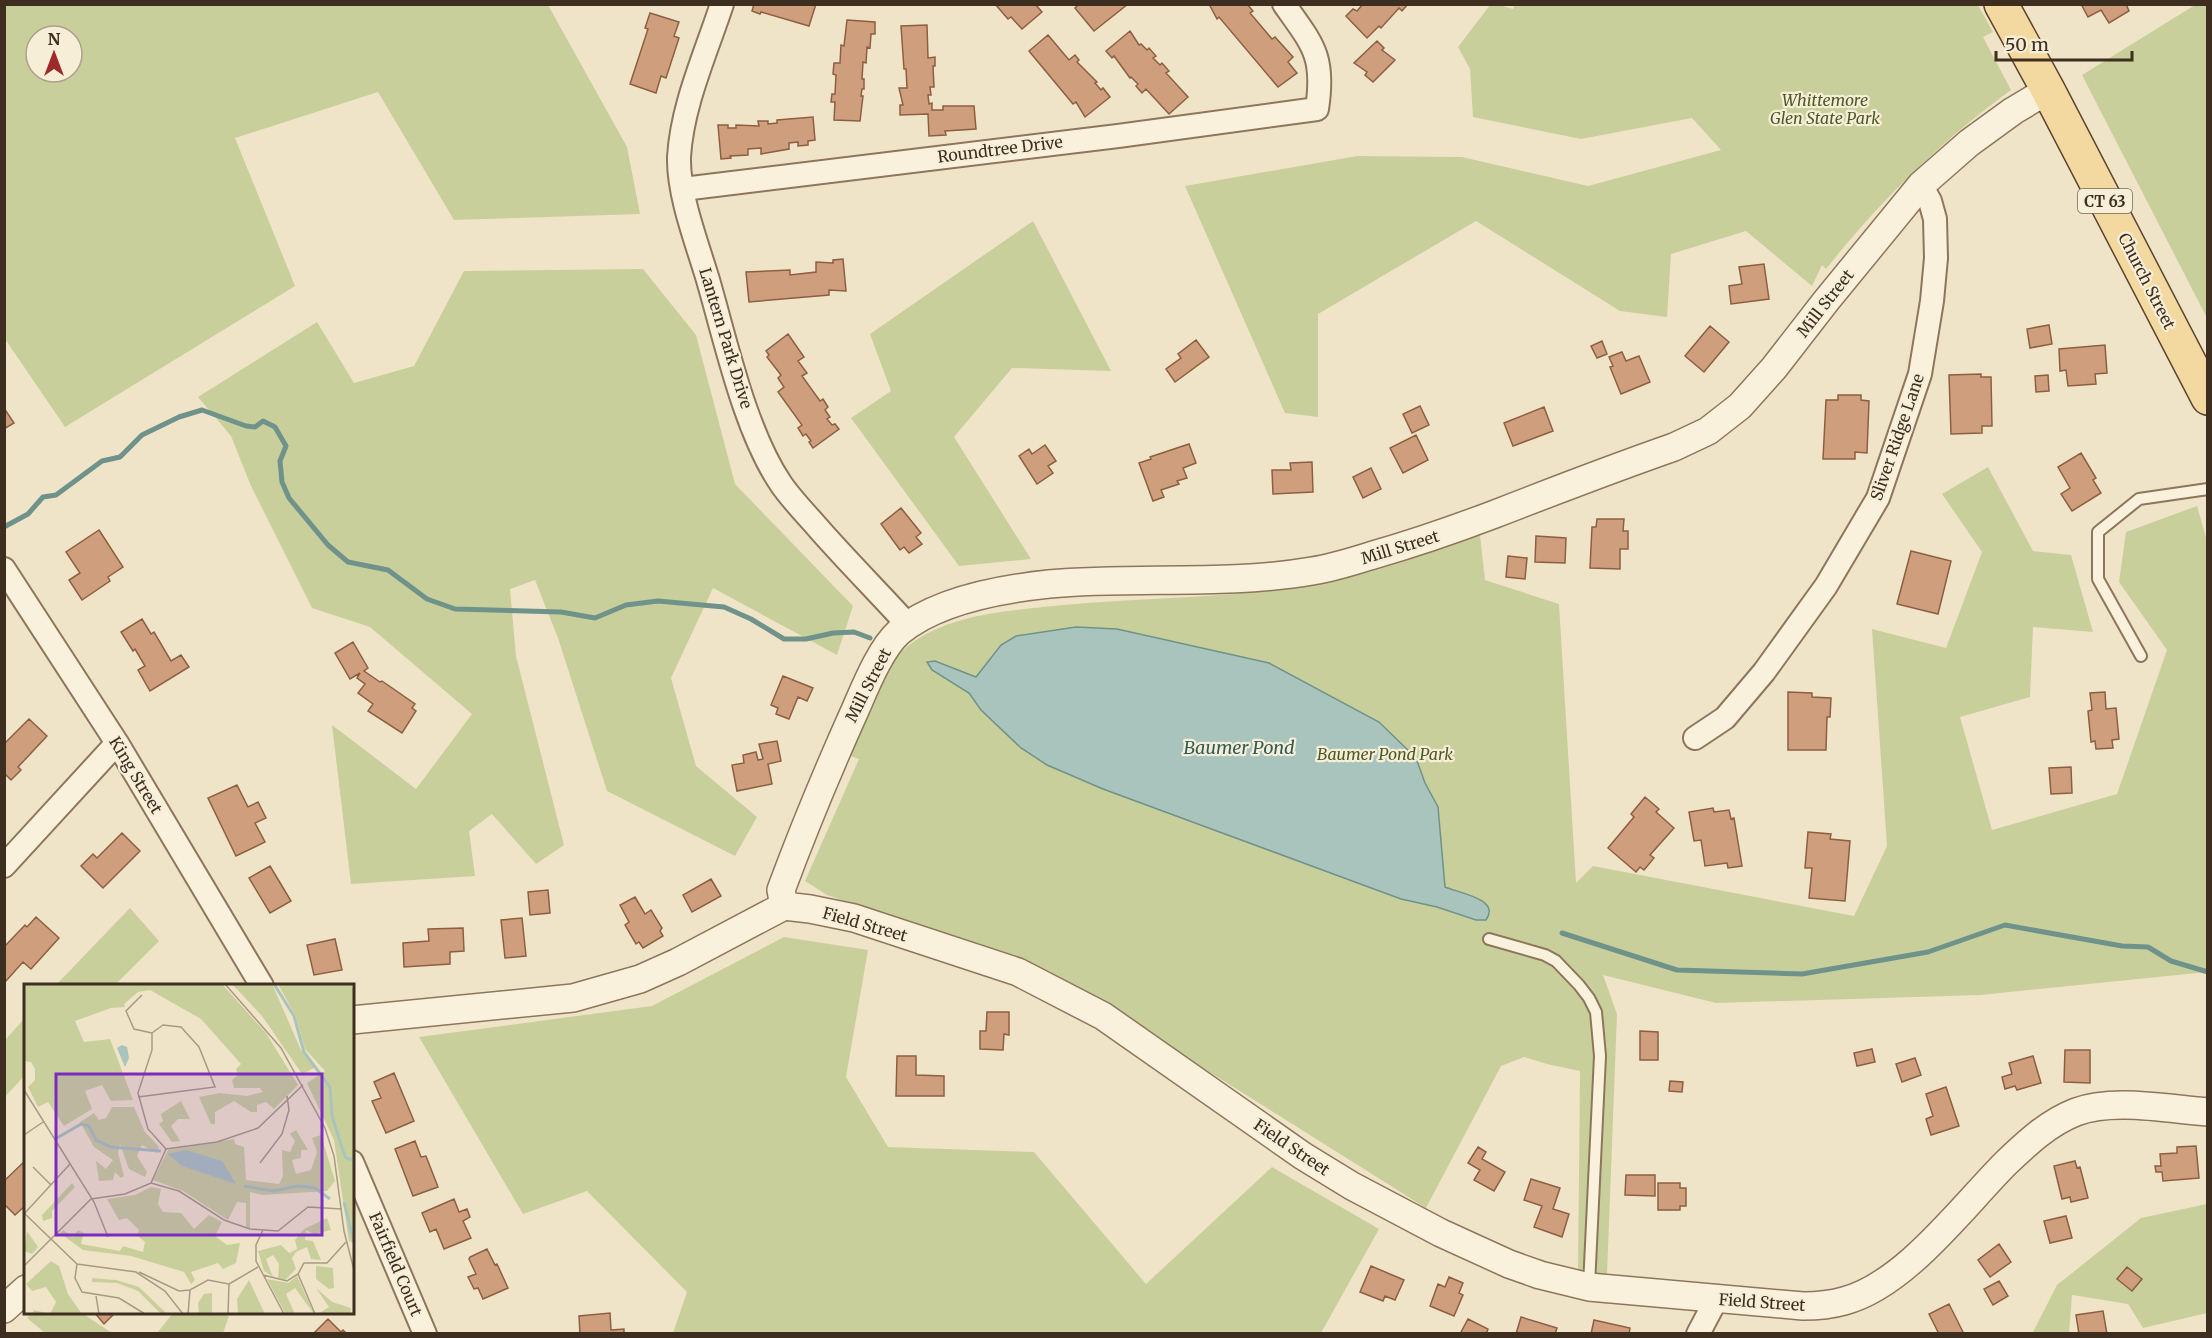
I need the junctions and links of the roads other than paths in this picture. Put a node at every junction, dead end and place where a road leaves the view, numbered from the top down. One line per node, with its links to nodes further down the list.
1 (722, 4): 6 (street, Lantern Park Drive)
2 (1284, 4): 6 (street, Roundtree Drive)
3 (2001, 4): 4 (main road, Church Street / CT 63)
4 (2048, 90): 5 (street, Mill Street); 7 (main road, Church Street / CT 63)
5 (1921, 185): 10 (street, Mill Street); 12 (street, Sliver Ridge Lane)
6 (683, 189): 10 (street, Lantern Park Drive)
7 (2208, 398)
8 (2208, 489): 11 (lane)
9 (4, 569): 13 (street, King Street)
10 (908, 626): 15 (street, Mill Street)
11 (2141, 656)
12 (1695, 738)
13 (117, 743): 14 (street); 17 (street, King Street)
14 (4, 866)
15 (784, 906): 18 (street); 21 (street, Field Street)
16 (1489, 939): 21 (lane)
17 (261, 984)
18 (354, 1020)
19 (2208, 1112): 23 (street, Field Street)
20 (354, 1167): 25 (street, Fairfield Court)
21 (1589, 1287): 23 (street, Field Street)
22 (24, 1291): 24 (street)
23 (1717, 1298): 26 (street)
24 (4, 1309)
25 (425, 1334)
26 (1698, 1334)

